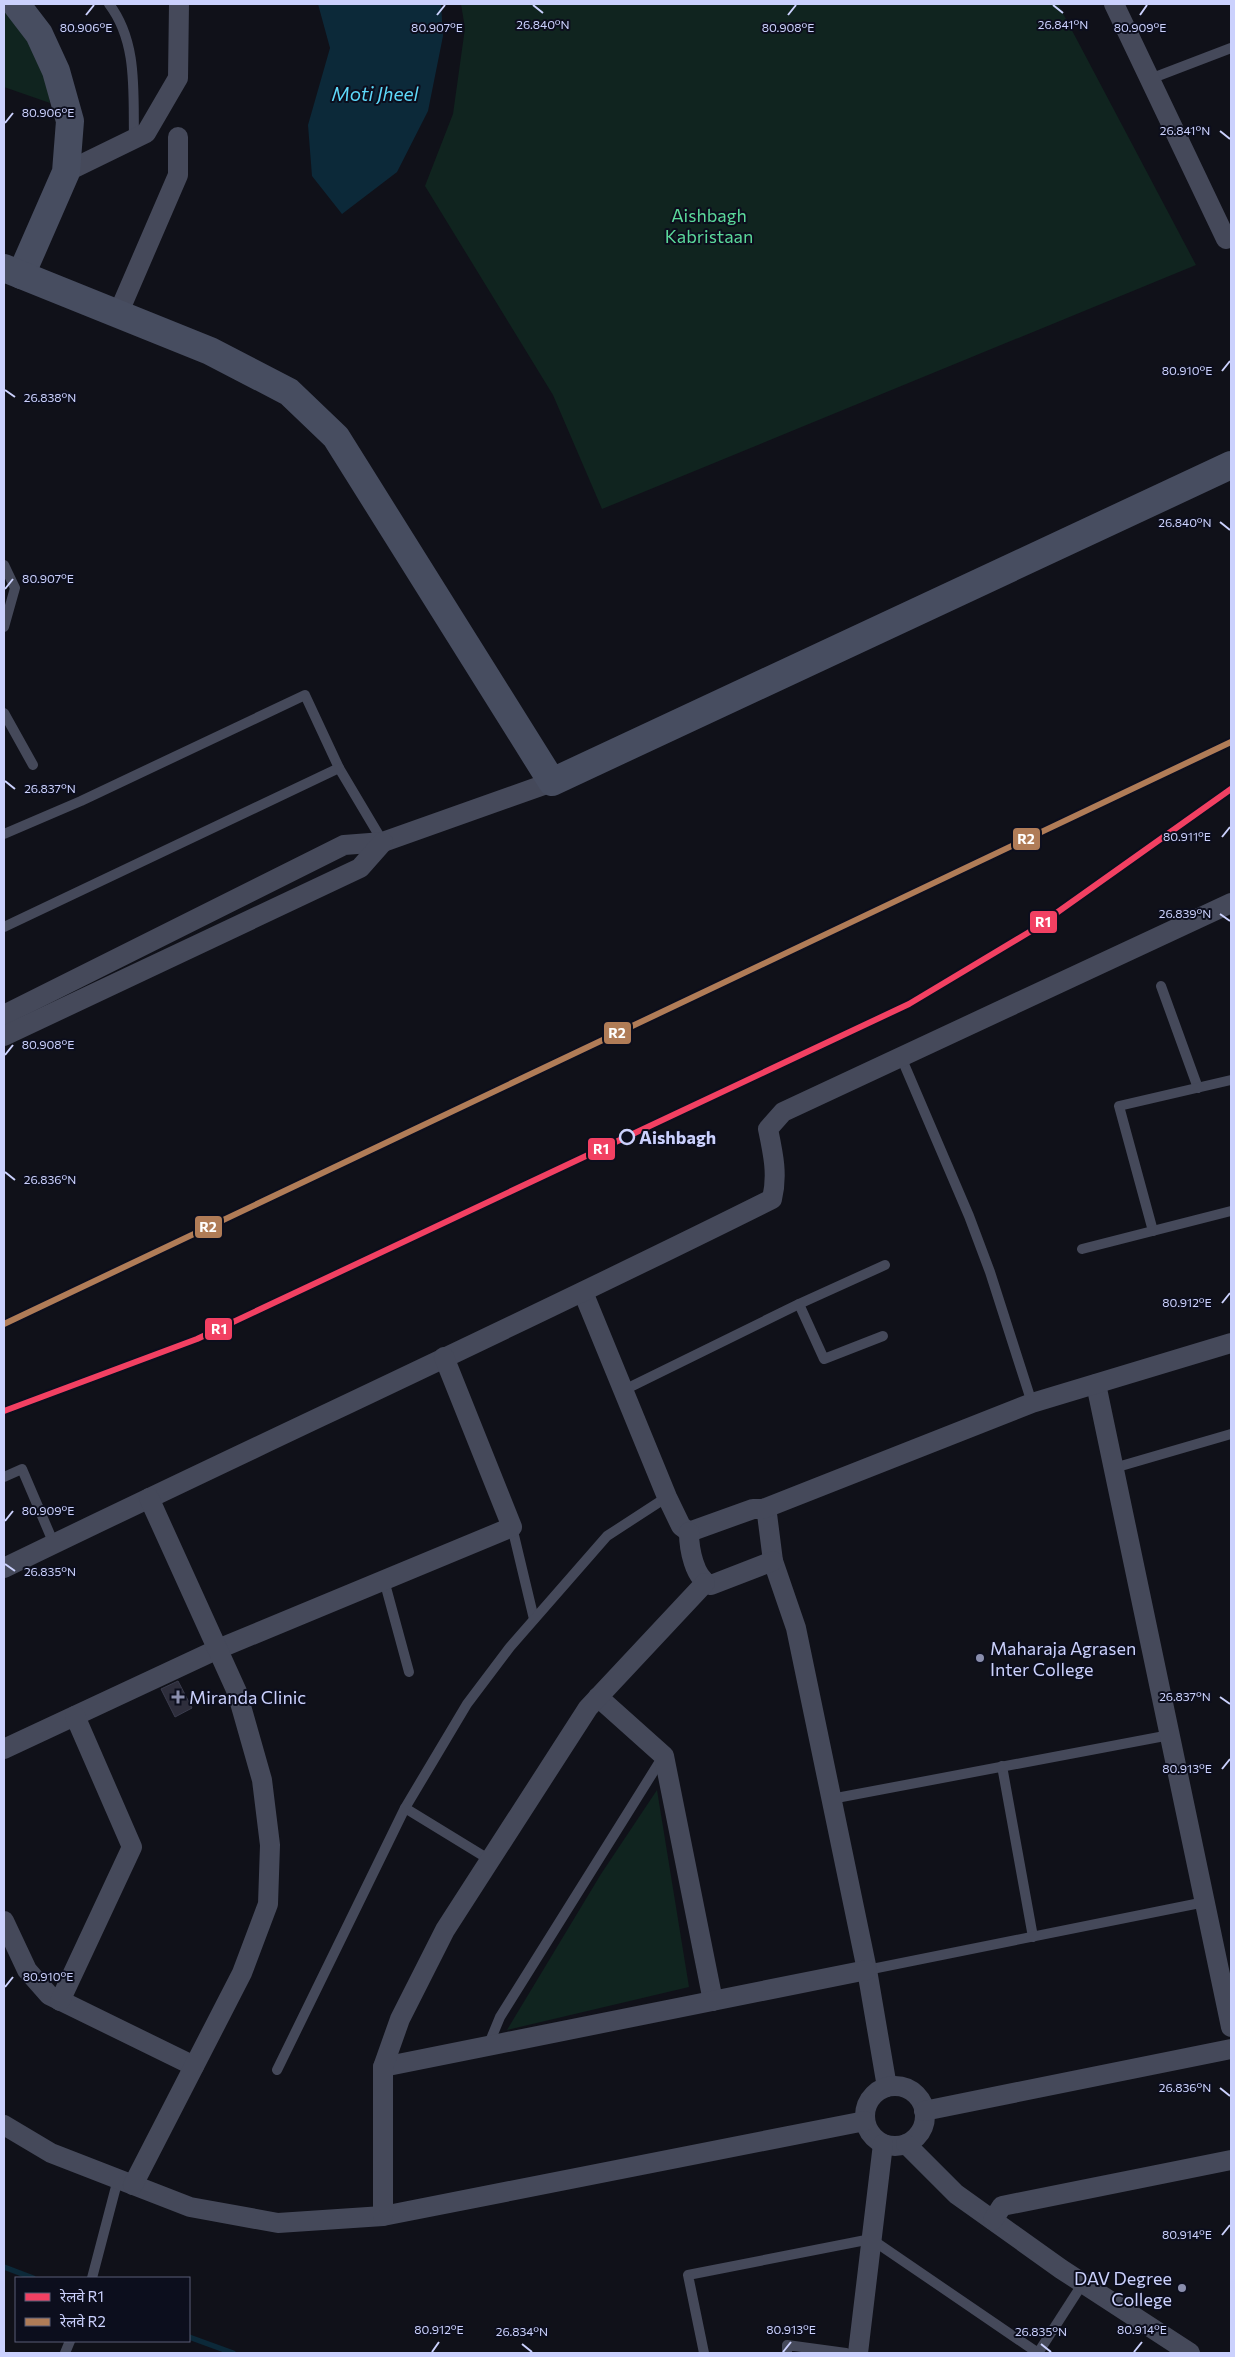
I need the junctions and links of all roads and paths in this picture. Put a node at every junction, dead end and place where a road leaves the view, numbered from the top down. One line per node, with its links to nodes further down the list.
1 (16, 4): 9 (street)
2 (109, 4): 8 (lane)
3 (179, 4): 8 (street)
4 (1114, 4): 6 (street)
5 (1231, 48): 6 (lane)
6 (1150, 79): 10 (street)
7 (178, 137): 12 (street)
8 (134, 139): 9 (street)
9 (66, 172): 11 (street)
10 (1231, 237)
11 (12, 272): 12 (street)
12 (118, 314): 19 (street)
13 (1231, 465): 19 (street)
14 (4, 565): 15 (lane)
15 (4, 627)
16 (4, 714): 17 (lane)
17 (33, 765)
18 (339, 768): 20 (lane); 21 (lane); 23 (lane)
19 (552, 782): 21 (street)
20 (4, 834)
21 (383, 842): 25 (street); 26 (street)
22 (1231, 903): 27 (street)
23 (4, 927)
24 (1161, 986): 29 (lane)
25 (4, 1015)
26 (4, 1036)
27 (901, 1057): 34 (street); 41 (lane)
28 (1231, 1080): 29 (lane)
29 (1198, 1088): 31 (lane)
30 (1231, 1211): 31 (lane)
31 (1153, 1231): 32 (lane)
32 (1082, 1249)
33 (885, 1266): 35 (lane)
34 (583, 1292): 38 (street); 40 (street)
35 (799, 1304): 36 (lane); 40 (lane)
36 (883, 1336)
37 (1231, 1343): 39 (street)
38 (444, 1357): 46 (street); 48 (street)
39 (1096, 1384): 41 (street); 43 (street)
40 (624, 1390): 45 (street)
41 (1032, 1403): 47 (street)
42 (1231, 1434): 43 (lane)
43 (1114, 1468): 60 (street)
44 (4, 1477): 50 (lane)
45 (667, 1496): 49 (street); 55 (lane)
46 (149, 1498): 50 (street); 56 (street)
47 (762, 1509): 49 (street); 51 (street)
48 (512, 1527): 53 (street); 55 (lane)
49 (689, 1532): 54 (street)
50 (54, 1544): 52 (street)
51 (773, 1561): 54 (street); 64 (street)
52 (4, 1568)
53 (384, 1580): 56 (street); 57 (lane)
54 (705, 1583): 58 (street)
55 (534, 1619): 65 (lane)
56 (218, 1649): 59 (street); 76 (street)
57 (409, 1672)
58 (598, 1697): 62 (street); 66 (street)
59 (75, 1716): 61 (street); 71 (street)
60 (1170, 1734): 63 (lane); 67 (street)
61 (4, 1749)
62 (664, 1756): 72 (street); 74 (lane)
63 (1002, 1766): 64 (lane); 69 (lane)
64 (831, 1799): 70 (street)
65 (405, 1808): 66 (lane); 78 (lane)
66 (490, 1860): 77 (street)
67 (1205, 1902): 69 (lane); 73 (street)
68 (4, 1921): 71 (street)
69 (1032, 1936): 70 (lane)
70 (866, 1970): 72 (street); 79 (street)
71 (60, 2001): 76 (street)
72 (713, 2001): 74 (street)
73 (1231, 2027)
74 (488, 2046): 77 (street)
75 (1231, 2049): 80 (street)
76 (194, 2066): 86 (street)
77 (383, 2067): 87 (street)
78 (277, 2070)
79 (887, 2087): 80 (street); 81 (street)
80 (924, 2110): 84 (street)
81 (865, 2121): 83 (street); 87 (street)
82 (4, 2124): 86 (street)
83 (883, 2144): 84 (street); 89 (street)
84 (906, 2144): 88 (street)
85 (1231, 2160): 88 (street)
86 (125, 2182): 87 (street); 90 (lane)
87 (383, 2216)
88 (993, 2220): 91 (street)
89 (871, 2238): 92 (lane); 95 (street); 96 (lane)
90 (92, 2277)
91 (1083, 2283): 96 (lane); 97 (street)
92 (704, 2353)
93 (786, 2353): 94 (lane)
94 (846, 2353)
95 (858, 2353)
96 (1038, 2353)
97 (1190, 2353)

